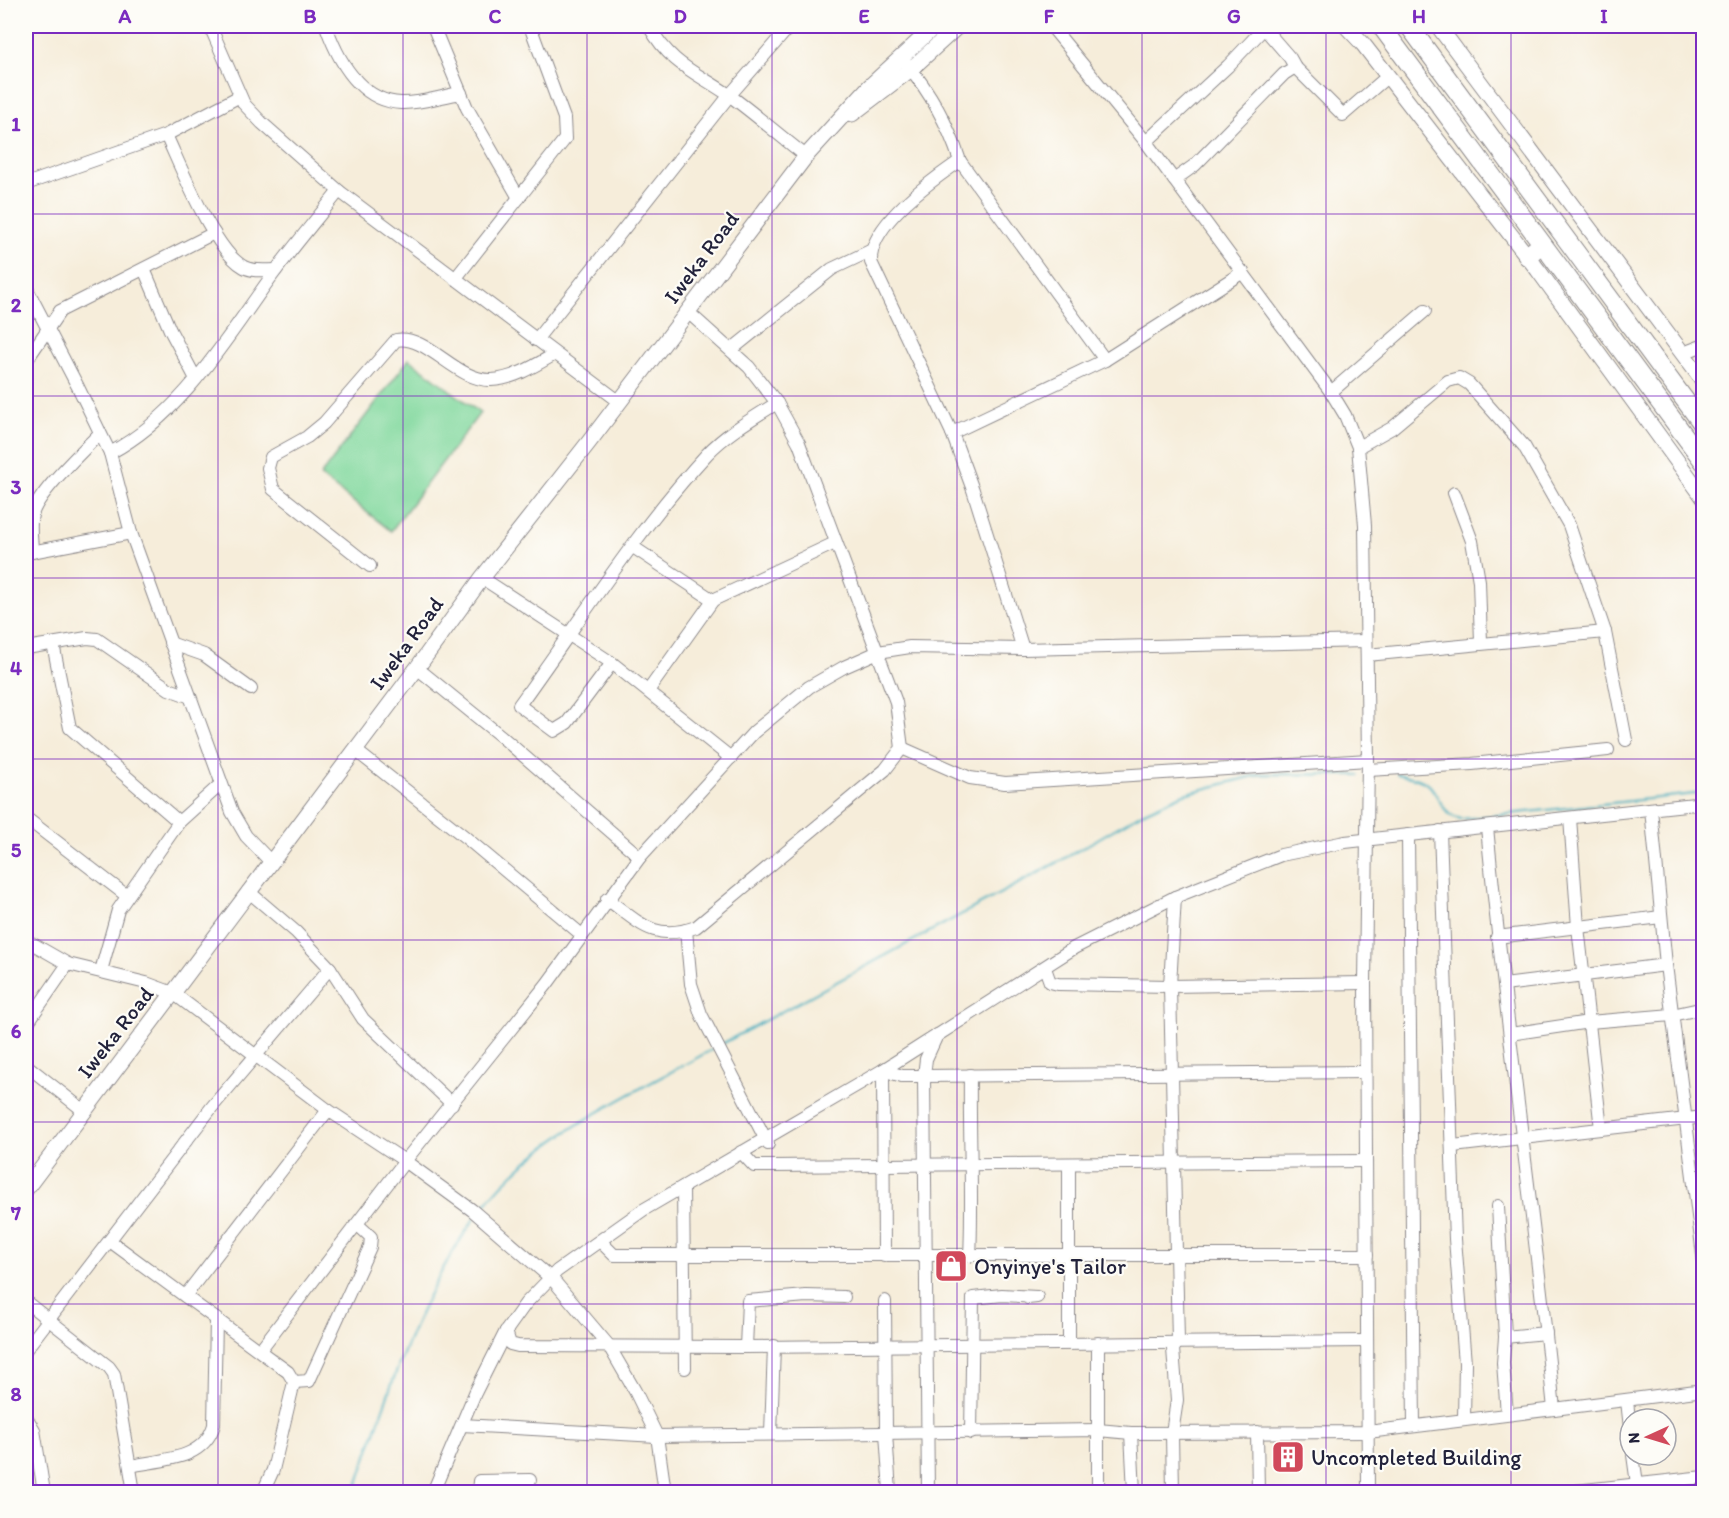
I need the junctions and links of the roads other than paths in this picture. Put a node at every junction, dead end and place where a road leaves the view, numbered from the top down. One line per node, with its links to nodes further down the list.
1 (210, 26): 21 (street)
2 (326, 26): 20 (street)
3 (433, 26): 20 (street)
4 (530, 26): 31 (street)
5 (650, 26): 22 (street)
6 (964, 26): 15 (main road)
7 (1051, 26): 25 (street)
8 (1346, 26): 19 (main road)
9 (1380, 26): 33 (highway)
10 (1409, 26): 56 (highway)
11 (1438, 26): 47 (main road)
12 (1265, 27): 17 (street); 25 (street)
13 (783, 28): 22 (street)
14 (925, 29): 16 (main road)
15 (954, 29): 18 (main road)
16 (901, 57): 18 (street); 23 (main road)
17 (1295, 67): 19 (street); 28 (street)
18 (911, 69): 23 (main road); 27 (street)
19 (1388, 75): 35 (main road)
20 (461, 93): 31 (street)
21 (240, 96): 24 (street); 30 (street)
22 (729, 96): 26 (street); 44 (street)
23 (830, 130): 26 (main road, Iweka Road)
24 (166, 135): 29 (street); 32 (street)
25 (1146, 142): 28 (street)
26 (806, 156): 42 (main road, Iweka Road)
27 (960, 161): 34 (street); 49 (street)
28 (1174, 180): 38 (street)
29 (26, 184)
30 (339, 192): 37 (street); 39 (street)
31 (519, 198): 39 (street)
32 (214, 233): 36 (street); 37 (street)
33 (1542, 244): 35 (highway); 61 (highway)
34 (870, 251): 46 (street); 58 (street)
35 (1527, 256): 63 (main road)
36 (144, 269): 43 (street); 51 (street)
37 (276, 270): 51 (street)
38 (1243, 272): 49 (street); 53 (street)
39 (455, 279): 44 (street)
40 (26, 287): 43 (street)
41 (1425, 310): 53 (street)
42 (688, 312): 46 (street); 54 (main road, Iweka Road)
43 (48, 328): 50 (street); 57 (street)
44 (536, 340): 48 (street)
45 (1704, 345): 47 (street)
46 (731, 350): 55 (street)
47 (1683, 353): 52 (main road)
48 (555, 354): 54 (street); 68 (street)
49 (1105, 360): 58 (street)
50 (26, 361)
51 (196, 379): 60 (street)
52 (1704, 382)
53 (1331, 392): 59 (street)
54 (620, 402): 69 (main road, Iweka Road)
55 (777, 403): 65 (street); 66 (street)
56 (1704, 426)
57 (100, 433): 60 (street); 67 (street)
58 (952, 433): 78 (street)
59 (1358, 447): 71 (street); 73 (street)
60 (110, 453): 64 (street)
61 (1704, 462)
62 (1454, 493): 74 (street)
63 (1704, 498)
64 (131, 533): 67 (street); 75 (street)
65 (835, 543): 70 (street); 79 (street)
66 (633, 547): 70 (street); 72 (street)
67 (29, 553)
68 (370, 566)
69 (482, 578): 72 (street); 82 (main road, Iweka Road)
70 (713, 600): 84 (street)
71 (1605, 632): 74 (street); 86 (street)
72 (569, 636): 81 (street); 81 (street)
73 (1366, 642): 78 (street); 80 (street)
74 (1481, 642): 80 (street)
75 (170, 643): 83 (street); 85 (street)
76 (53, 644): 77 (street); 85 (street); 97 (street)
77 (26, 648)
78 (1023, 649): 79 (street)
79 (878, 652): 87 (street); 90 (street)
80 (1367, 655): 91 (street)
81 (612, 663): 84 (street)
82 (417, 668): 88 (main road, Iweka Road); 102 (street)
83 (251, 689)
84 (648, 691): 90 (street)
85 (188, 696): 92 (street)
86 (1626, 740)
87 (902, 748): 91 (street); 110 (street)
88 (355, 750): 103 (main road, Iweka Road); 111 (street)
89 (1608, 750): 91 (street)
90 (731, 758): 102 (street)
91 (1368, 765): 101 (street)
92 (221, 784): 97 (street); 103 (street)
93 (1704, 803): 94 (street)
94 (1651, 809): 96 (street); 108 (street)
95 (26, 818): 105 (street)
96 (1570, 818): 98 (street); 109 (street)
97 (179, 822): 105 (street)
98 (1486, 827): 99 (street); 112 (street)
99 (1440, 831): 100 (street); 145 (street)
100 (1408, 835): 101 (street); 202 (street)
101 (1367, 839): 106 (street); 120 (street)
102 (640, 857): 107 (street)
103 (270, 861): 104 (main road, Iweka Road)
104 (248, 891): 116 (street); 123 (main road, Iweka Road)
105 (127, 896): 118 (street)
106 (1175, 897): 117 (street); 122 (street)
107 (607, 899): 110 (street); 111 (street)
108 (1661, 917): 109 (street); 115 (street)
109 (1578, 927): 112 (street); 119 (street)
110 (686, 930): 144 (street)
111 (582, 935): 137 (street)
112 (1497, 937): 121 (street)
113 (26, 940): 114 (street)
114 (68, 964): 118 (street); 127 (street)
115 (1666, 965): 119 (street); 125 (street)
116 (330, 968): 130 (street); 137 (street)
117 (1045, 968): 122 (street); 128 (street)
118 (101, 971): 123 (street)
119 (1584, 976): 121 (street); 126 (street)
120 (1365, 983): 122 (street); 133 (street)
121 (1504, 985): 129 (street)
122 (1170, 986): 134 (street)
123 (173, 993): 130 (street); 138 (main road, Iweka Road)
124 (1704, 1008): 125 (street)
125 (1672, 1015): 126 (street); 141 (street)
126 (1589, 1022): 129 (street); 142 (street)
127 (26, 1025)
128 (938, 1034): 132 (street); 136 (street)
129 (1510, 1034): 143 (street)
130 (255, 1054): 139 (street); 158 (street)
131 (26, 1065): 138 (street)
132 (883, 1070): 136 (street); 144 (street); 151 (street)
133 (1365, 1072): 134 (street); 148 (street)
134 (1171, 1073): 135 (street); 149 (street)
135 (970, 1075): 136 (street); 153 (street)
136 (924, 1076): 152 (street)
137 (452, 1104): 147 (street)
138 (83, 1110): 155 (main road, Iweka Road)
139 (327, 1110): 147 (street); 169 (street)
140 (1704, 1117): 141 (street)
141 (1685, 1120): 142 (street); 167 (street)
142 (1601, 1129): 143 (street)
143 (1524, 1137): 145 (street); 177 (street)
144 (767, 1141): 146 (street)
145 (1453, 1146): 200 (street)
146 (741, 1152): 151 (street); 154 (street)
147 (405, 1161): 157 (street); 168 (street)
148 (1366, 1161): 149 (street); 162 (street)
149 (1173, 1162): 150 (street); 160 (street)
150 (1069, 1164): 153 (street); 161 (street)
151 (884, 1165): 152 (street); 164 (street)
152 (926, 1165): 153 (street); 165 (street)
153 (969, 1165): 166 (street)
154 (683, 1187): 159 (street); 163 (street)
155 (26, 1189)
156 (1498, 1206): 178 (street)
157 (358, 1225): 191 (street); 193 (street)
158 (110, 1240): 169 (street); 174 (street)
159 (600, 1241): 163 (street); 168 (street)
160 (1178, 1253): 161 (street); 162 (street); 179 (street)
161 (1070, 1255): 166 (street); 181 (street)
162 (1367, 1255): 180 (street)
163 (686, 1256): 164 (street); 188 (street)
164 (884, 1256): 165 (street)
165 (927, 1256): 166 (street); 184 (street)
166 (970, 1256)
167 (1704, 1263)
168 (550, 1278): 176 (street); 185 (street)
169 (185, 1296): 175 (street)
170 (844, 1297): 189 (street)
171 (1028, 1298): 183 (street)
172 (885, 1301): 187 (street)
173 (26, 1302): 174 (street)
174 (47, 1319): 190 (street); 213 (street)
175 (216, 1319): 191 (street); 213 (street)
176 (506, 1331): 185 (street); 201 (street)
177 (1546, 1333): 178 (street); 197 (street)
178 (1505, 1337): 198 (street)
179 (1178, 1341): 180 (street); 182 (street); 210 (street)
180 (1367, 1341): 206 (street)
181 (1069, 1343): 182 (street); 183 (street)
182 (1098, 1343): 203 (street)
183 (971, 1344): 184 (street); 208 (street)
184 (927, 1345): 187 (street); 204 (street)
185 (609, 1346): 188 (street); 212 (street)
186 (774, 1346): 187 (street); 189 (street); 211 (street)
187 (887, 1346): 207 (street)
188 (684, 1347): 189 (street); 192 (street)
189 (746, 1347)
190 (26, 1349)
191 (260, 1350): 193 (street)
192 (685, 1368)
193 (294, 1382): 220 (street)
194 (1704, 1390): 195 (street)
195 (1627, 1401): 196 (street); 197 (street)
196 (1628, 1407)
197 (1554, 1409): 198 (street)
198 (1507, 1414): 200 (street)
199 (26, 1417): 218 (street)
200 (1464, 1419): 202 (street)
201 (462, 1425): 212 (street); 221 (street)
202 (1414, 1426): 206 (street)
203 (1098, 1430): 208 (street); 209 (street); 226 (street)
204 (928, 1432): 207 (street); 208 (street); 225 (street)
205 (1257, 1432): 206 (street); 210 (street); 229 (street)
206 (1368, 1432): 230 (street)
207 (886, 1433): 211 (street); 224 (street)
208 (971, 1433)
209 (1131, 1433): 210 (street); 227 (street)
210 (1172, 1433): 228 (street)
211 (771, 1434): 212 (street)
212 (657, 1436): 223 (street)
213 (130, 1466): 219 (street)
214 (1635, 1467): 217 (street)
215 (1704, 1477): 217 (street)
216 (530, 1480): 222 (street)
217 (1638, 1489): 231 (street)
218 (44, 1492)
219 (134, 1492)
220 (263, 1492)
221 (433, 1492)
222 (478, 1492)
223 (665, 1492)
224 (890, 1492)
225 (928, 1492)
226 (1098, 1492)
227 (1134, 1492)
228 (1173, 1492)
229 (1258, 1492)
230 (1368, 1492)
231 (1566, 1492)

